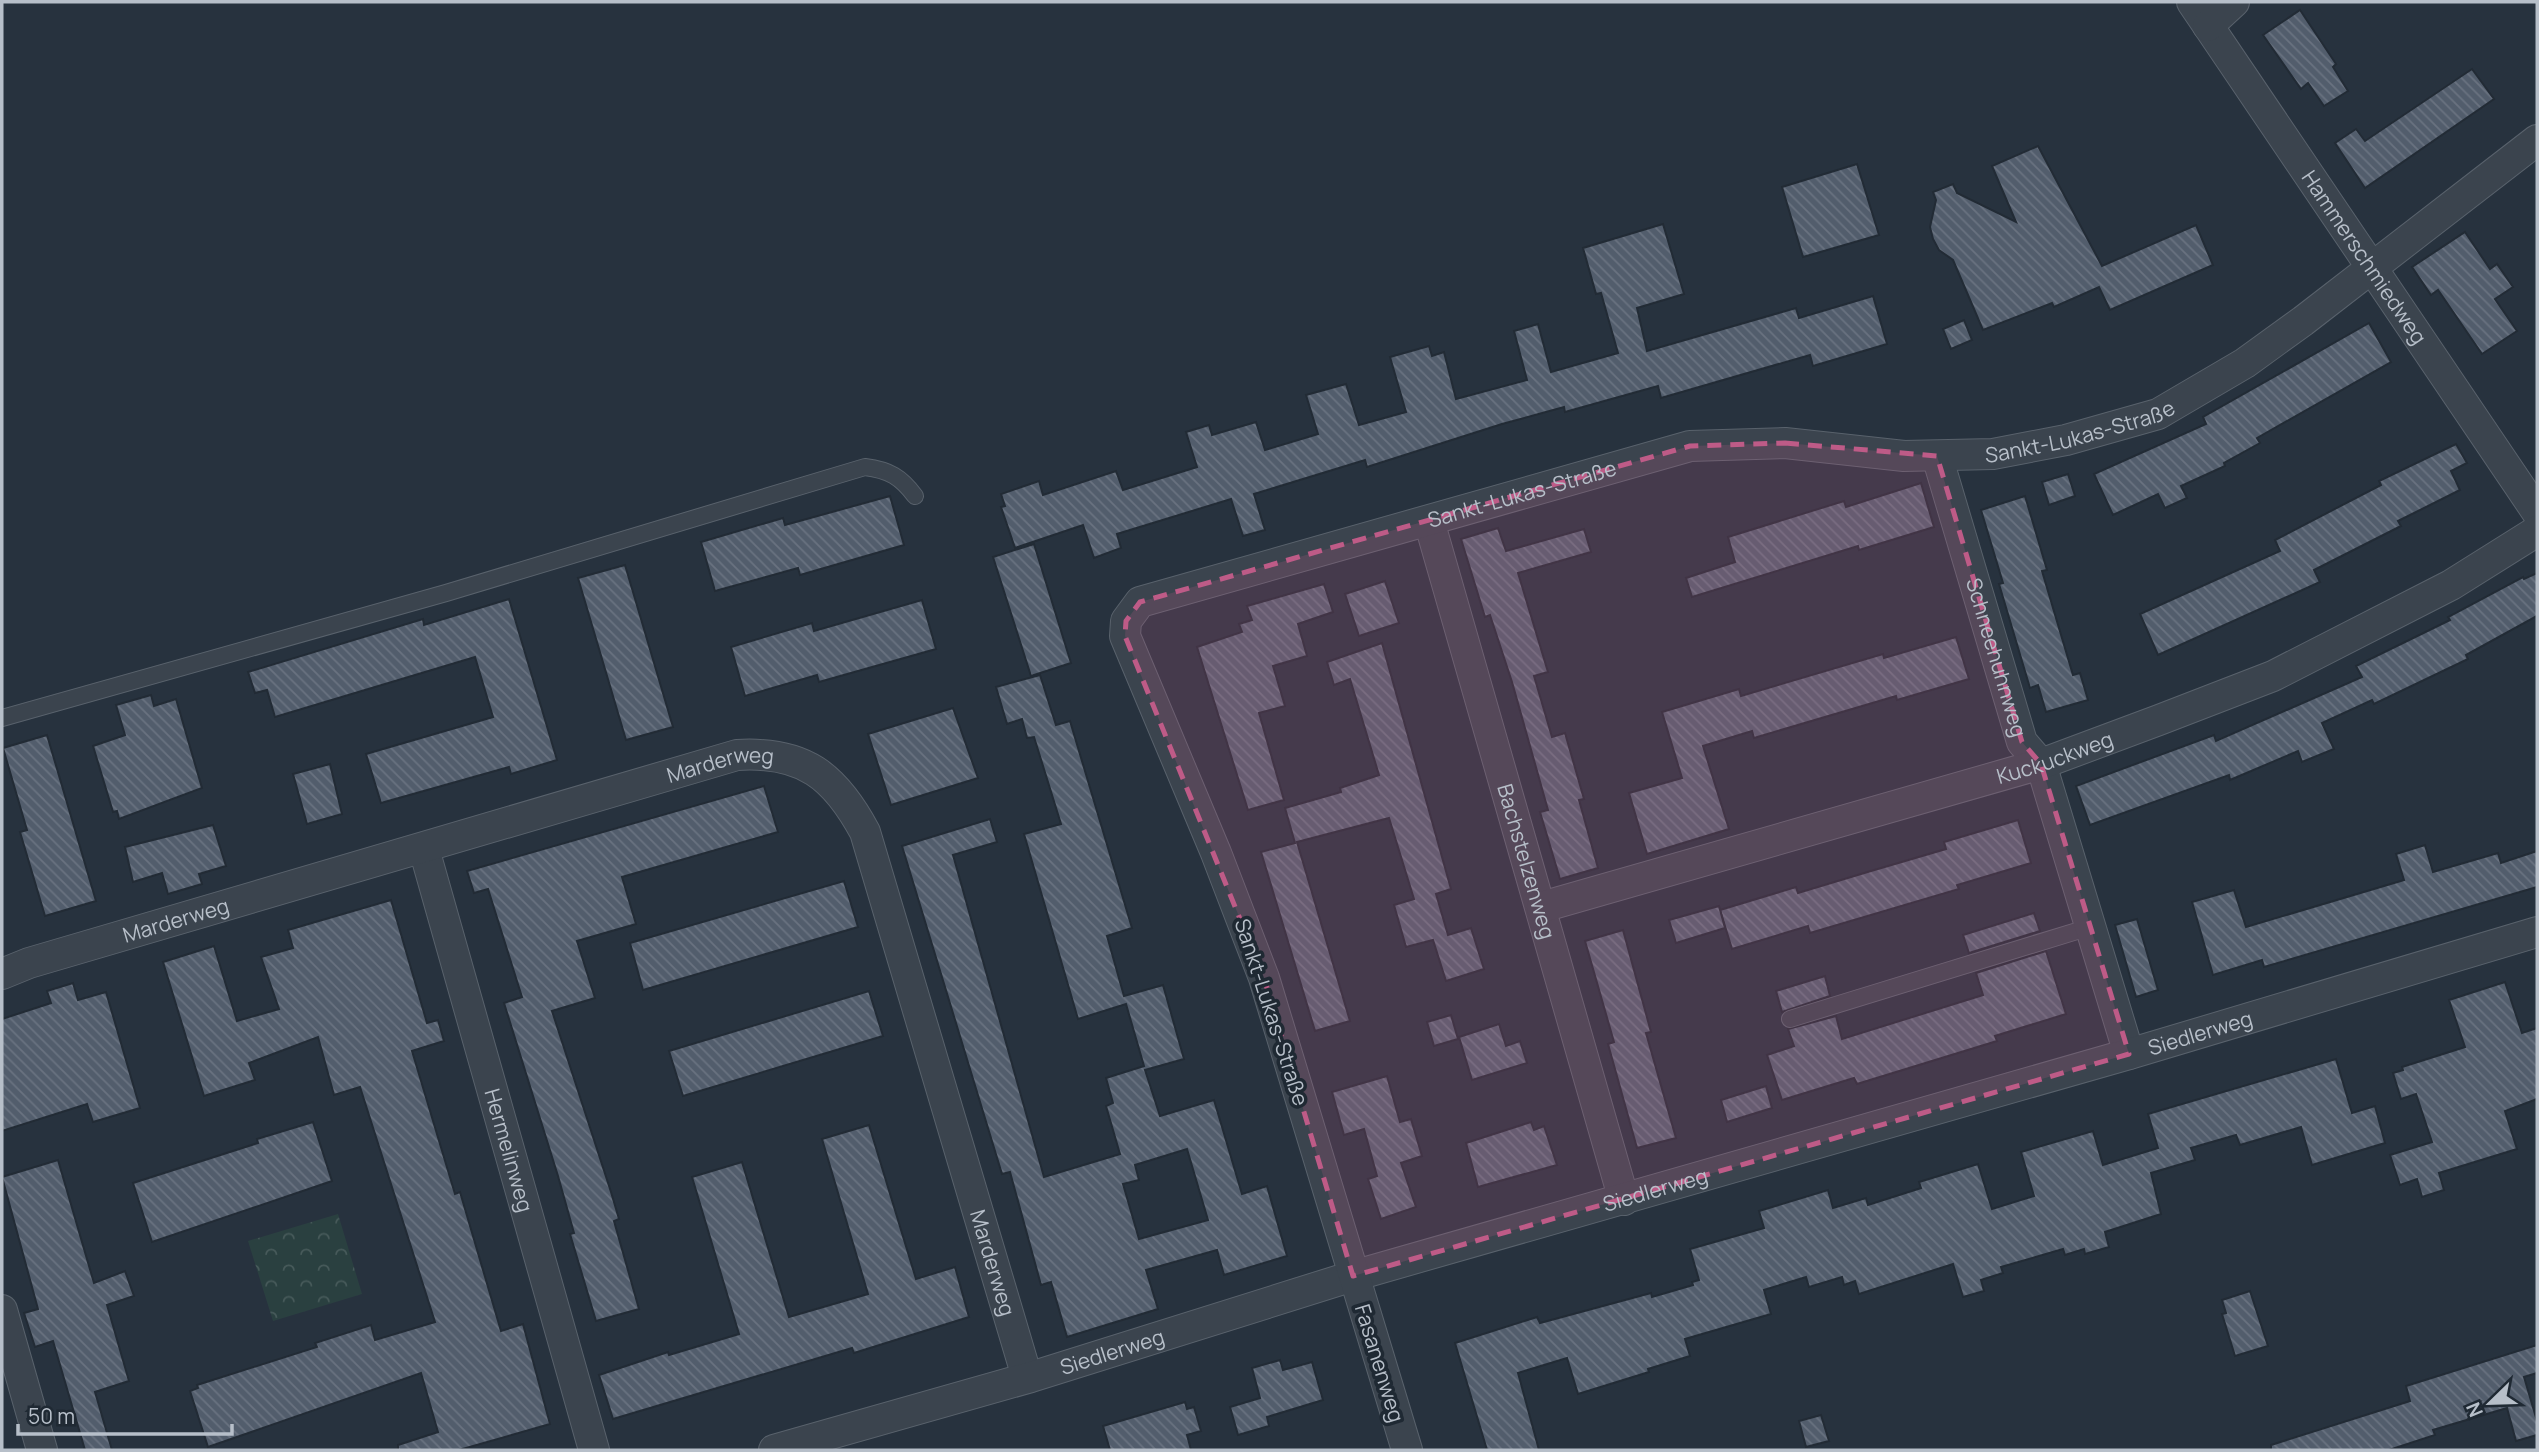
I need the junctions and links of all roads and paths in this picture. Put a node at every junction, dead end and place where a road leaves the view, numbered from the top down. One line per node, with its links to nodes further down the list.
1 (2234, 2): 2 (street)
2 (2200, 14): 4 (street, Hammerschmiedweg)
3 (2537, 141): 4 (street, Sankt-Lukas-Straße)
4 (2374, 269): 5 (street, Sankt-Lukas-Straße); 7 (street, Hammerschmiedweg)
5 (1937, 456): 8 (street, Sankt-Lukas-Straße); 11 (street, Schneehuhnweg)
6 (915, 496): 10 (lane)
7 (2537, 512)
8 (1429, 521): 13 (street, Bachstelzenweg); 20 (street, Sankt-Lukas-Straße)
9 (2537, 531): 11 (street, Kuckuckweg)
10 (2, 718)
11 (2041, 764): 13 (street, Kuckuckweg); 14 (street, Schneehuhnweg)
12 (424, 849): 16 (street, Marderweg); 22 (street, Marderweg); 25 (street, Hermelinweg)
13 (1542, 907): 19 (street, Bachstelzenweg)
14 (2090, 927): 17 (lane); 18 (street, Schneehuhnweg)
15 (2537, 932): 18 (street, Siedlerweg)
16 (2, 974)
17 (1790, 1019)
18 (2129, 1054): 19 (street, Siedlerweg)
19 (1624, 1200): 20 (street, Siedlerweg)
20 (1353, 1276): 22 (street, Siedlerweg); 27 (street, Fasanenweg)
21 (2, 1310): 24 (street)
22 (1027, 1377): 23 (street, Siedlerweg)
23 (809, 1446): 26 (street, Siedlerweg)
24 (42, 1450)
25 (594, 1450)
26 (774, 1450)
27 (1407, 1450)

